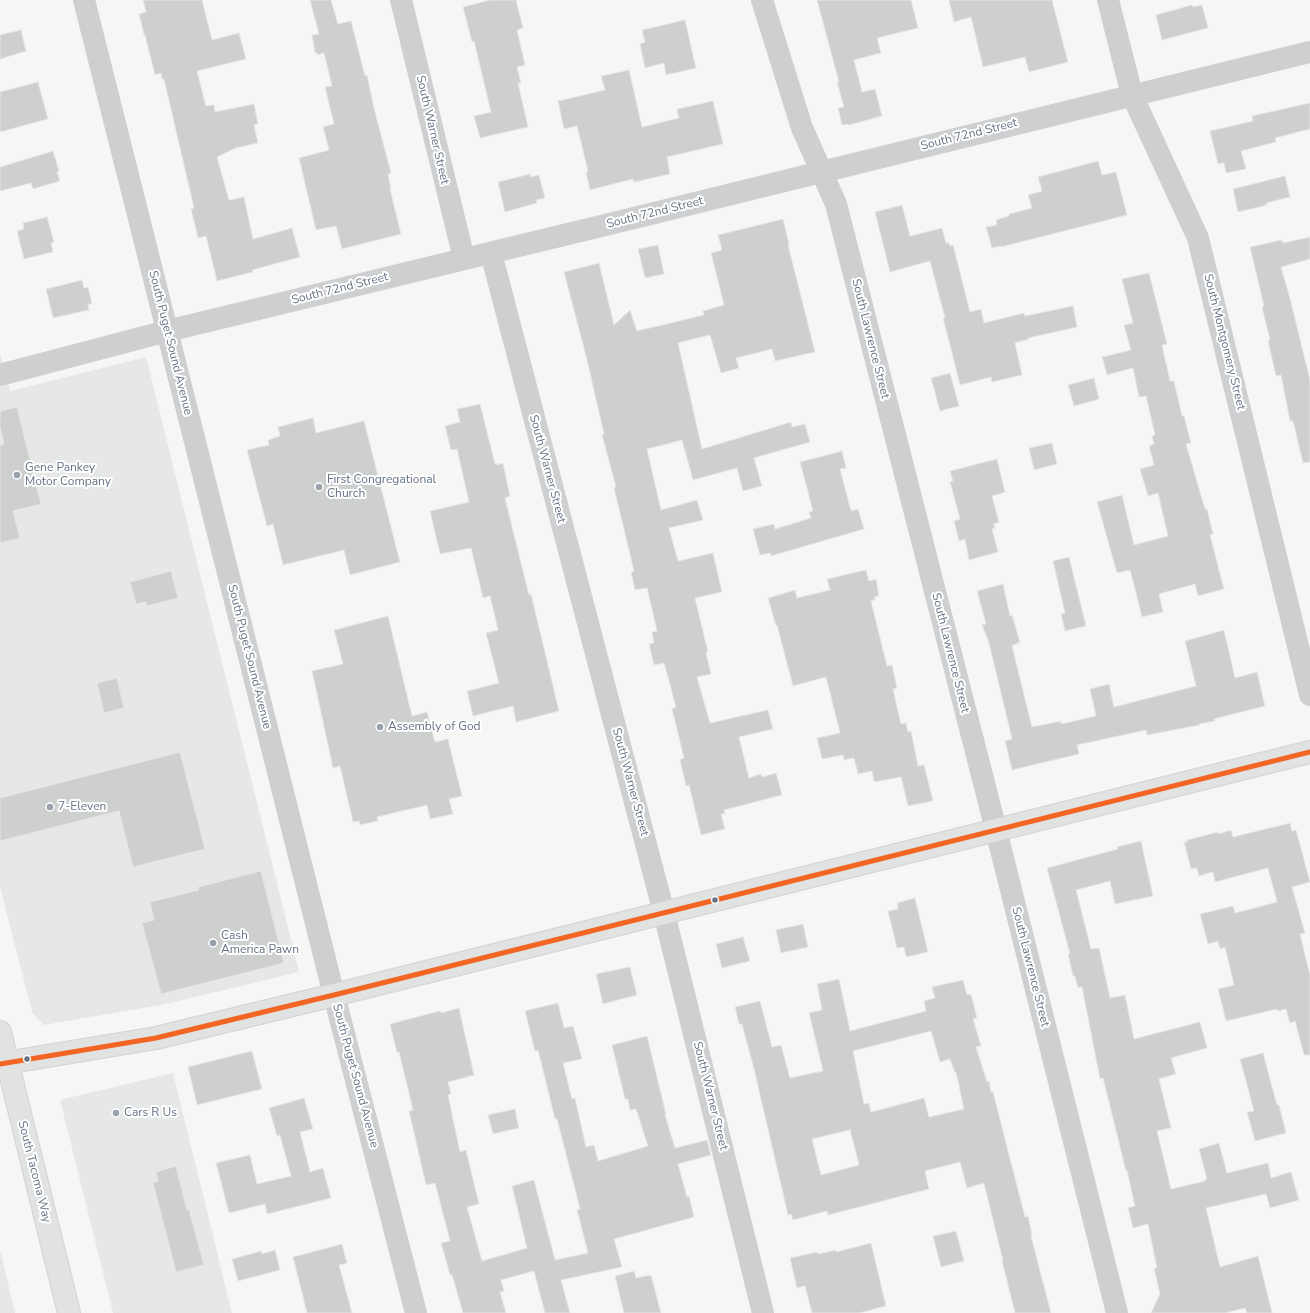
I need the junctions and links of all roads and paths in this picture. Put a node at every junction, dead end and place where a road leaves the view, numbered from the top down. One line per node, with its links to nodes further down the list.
1 (84, 0): 10 (street, South Puget Sound Avenue)
2 (401, 0): 9 (street, South Warner Street)
3 (762, 0): 7 (street, South Lawrence Street)
4 (1108, 0): 6 (street, South Montgomery Street)
5 (1310, 52): 6 (street, South 72nd Street)
6 (1132, 95): 7 (street, South 72nd Street); 12 (street, South Montgomery Street)
7 (822, 172): 8 (street, South 72nd Street); 14 (street, South Lawrence Street)
8 (491, 253): 9 (street, South 72nd Street); 15 (street, South Warner Street)
9 (464, 259): 10 (street, South 72nd Street)
10 (167, 331): 11 (street, South 72nd Street); 16 (street, South Puget Sound Avenue)
11 (0, 375)
12 (1310, 695)
13 (1310, 752): 14 (main road)
14 (996, 830): 15 (main road); 22 (street, South Lawrence Street)
15 (664, 913): 16 (main road); 21 (street, South Warner Street)
16 (334, 995): 18 (main road); 20 (street, South Puget Sound Avenue)
17 (0, 1032): 18 (main road, South Tacoma Way)
18 (4, 1063): 19 (main road, South Tacoma Way)
19 (69, 1313)
20 (416, 1313)
21 (764, 1313)
22 (1117, 1313)

